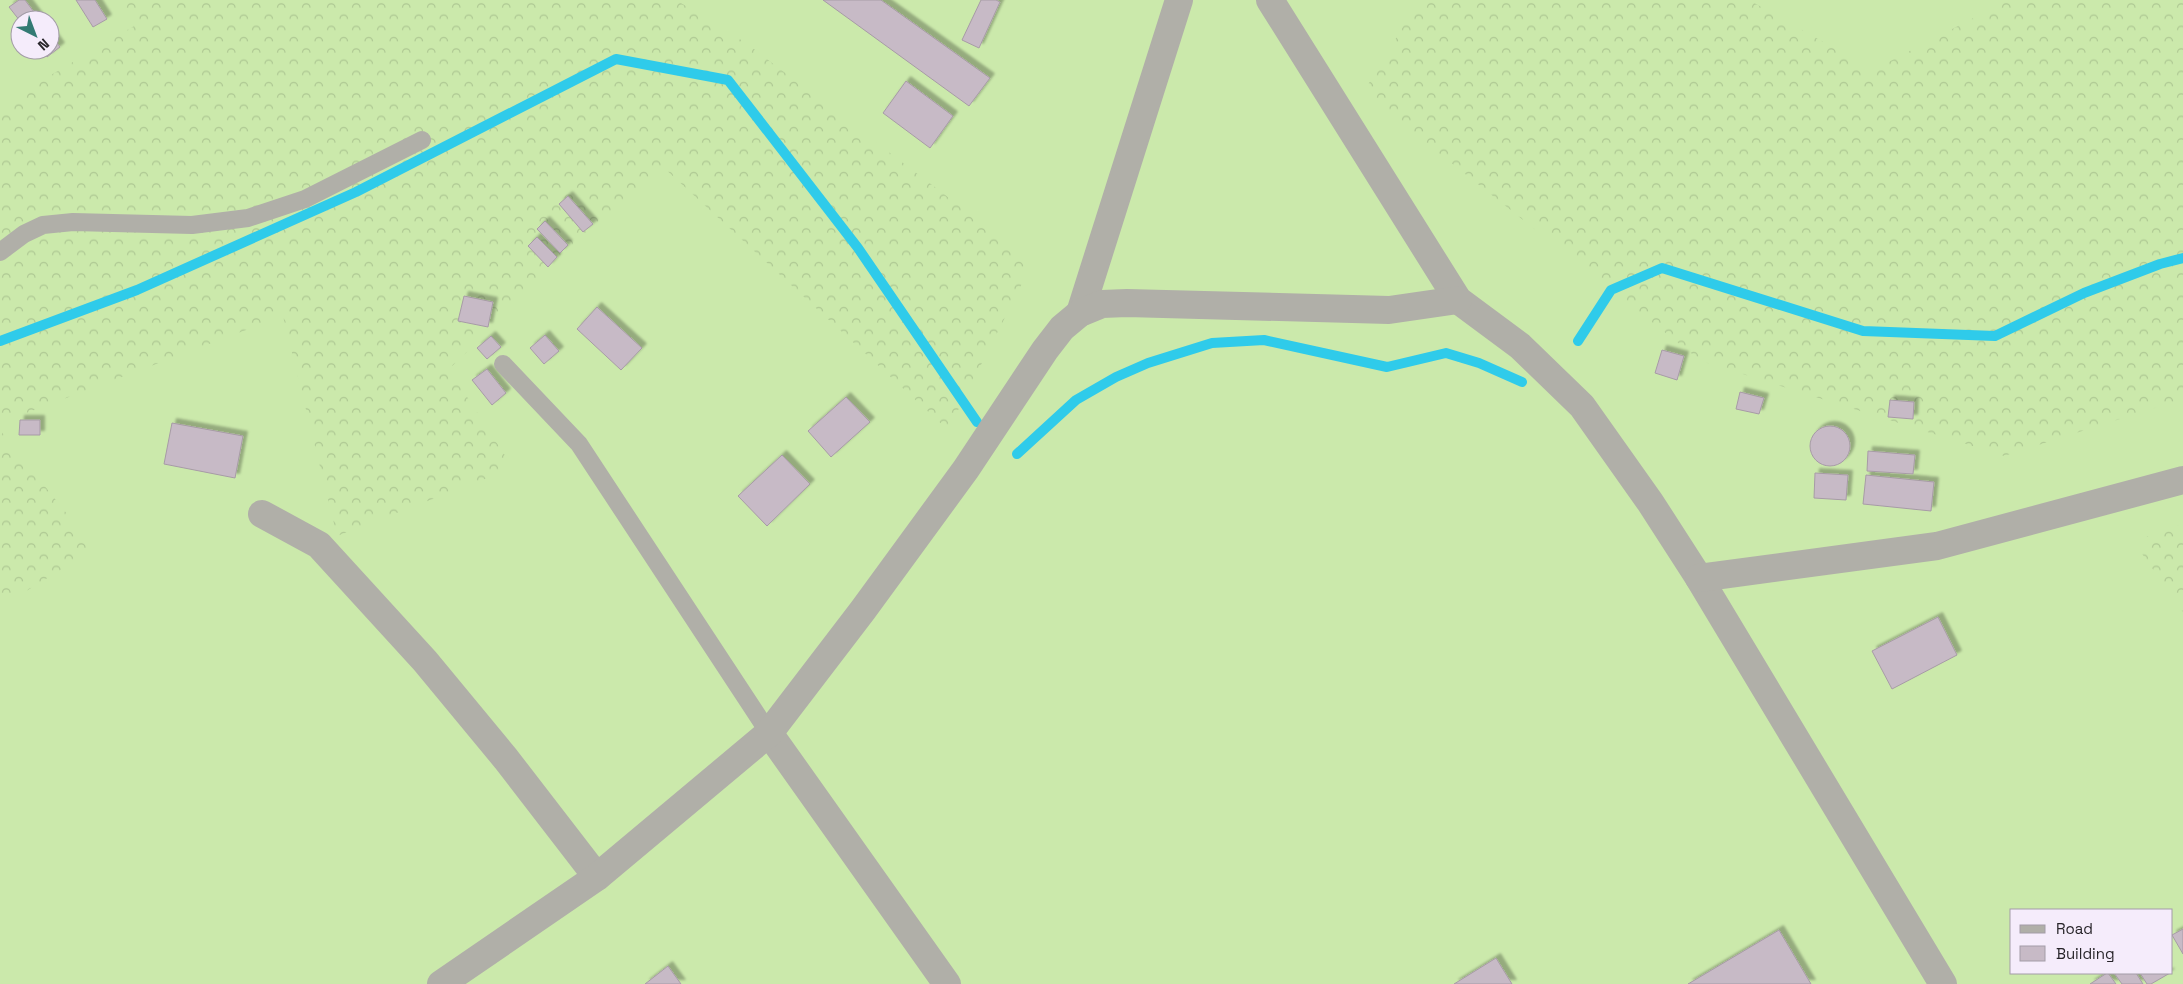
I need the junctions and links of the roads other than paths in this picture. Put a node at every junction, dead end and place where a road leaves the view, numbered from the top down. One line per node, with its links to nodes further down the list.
1 (1179, 0): 6 (street)
2 (1270, 0): 5 (street)
3 (422, 140): 4 (lane)
4 (0, 252)
5 (1458, 300): 6 (street); 10 (street)
6 (1080, 313): 11 (street)
7 (503, 364): 11 (lane)
8 (2183, 480): 10 (street)
9 (262, 514): 12 (street)
10 (1699, 578): 15 (street)
11 (769, 733): 12 (street); 13 (street)
12 (597, 877): 14 (street)
13 (944, 983)
14 (441, 984)
15 (1943, 984)

